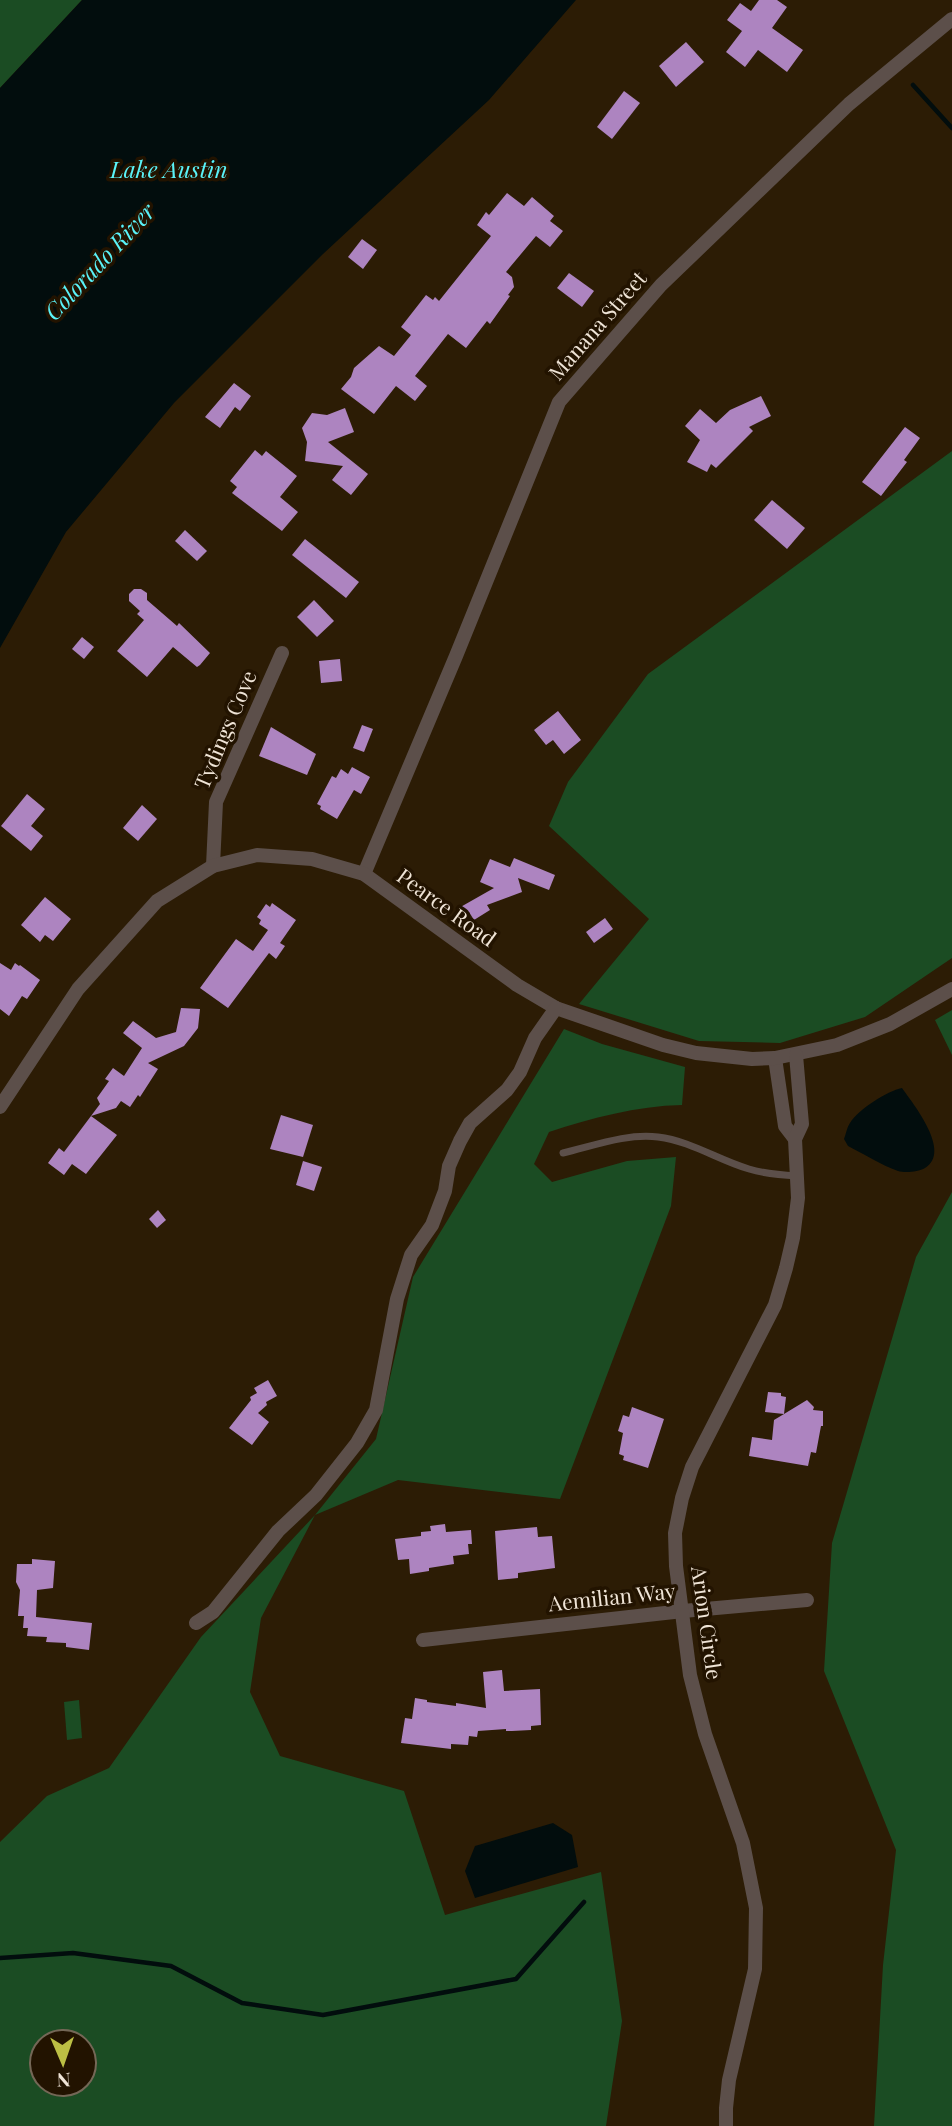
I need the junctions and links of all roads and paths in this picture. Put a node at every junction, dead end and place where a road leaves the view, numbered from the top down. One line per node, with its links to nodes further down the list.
1 (952, 19): 4 (street, Manana Street)
2 (282, 653): 3 (street, Tydings Cove)
3 (213, 866): 4 (street, Pearce Road); 9 (street, Pearce Road)
4 (364, 874): 6 (street, Pearce Road)
5 (952, 989): 7 (street, Pearce Road)
6 (556, 1008): 8 (street, Pearce Road); 17 (street)
7 (796, 1055): 8 (street, Pearce Road); 10 (street, Arion Circle)
8 (775, 1058): 11 (street, Arion Circle)
9 (0, 1107)
10 (801, 1108): 11 (lane); 12 (street, Arion Circle)
11 (782, 1109): 12 (street, Arion Circle)
12 (795, 1139): 14 (street, Arion Circle)
13 (563, 1153): 14 (lane)
14 (797, 1176): 16 (street, Arion Circle)
15 (807, 1600): 16 (street, Aemilian Way)
16 (682, 1611): 18 (street, Aemilian Way); 19 (street, Arion Circle)
17 (196, 1623)
18 (423, 1640)
19 (726, 2126)

